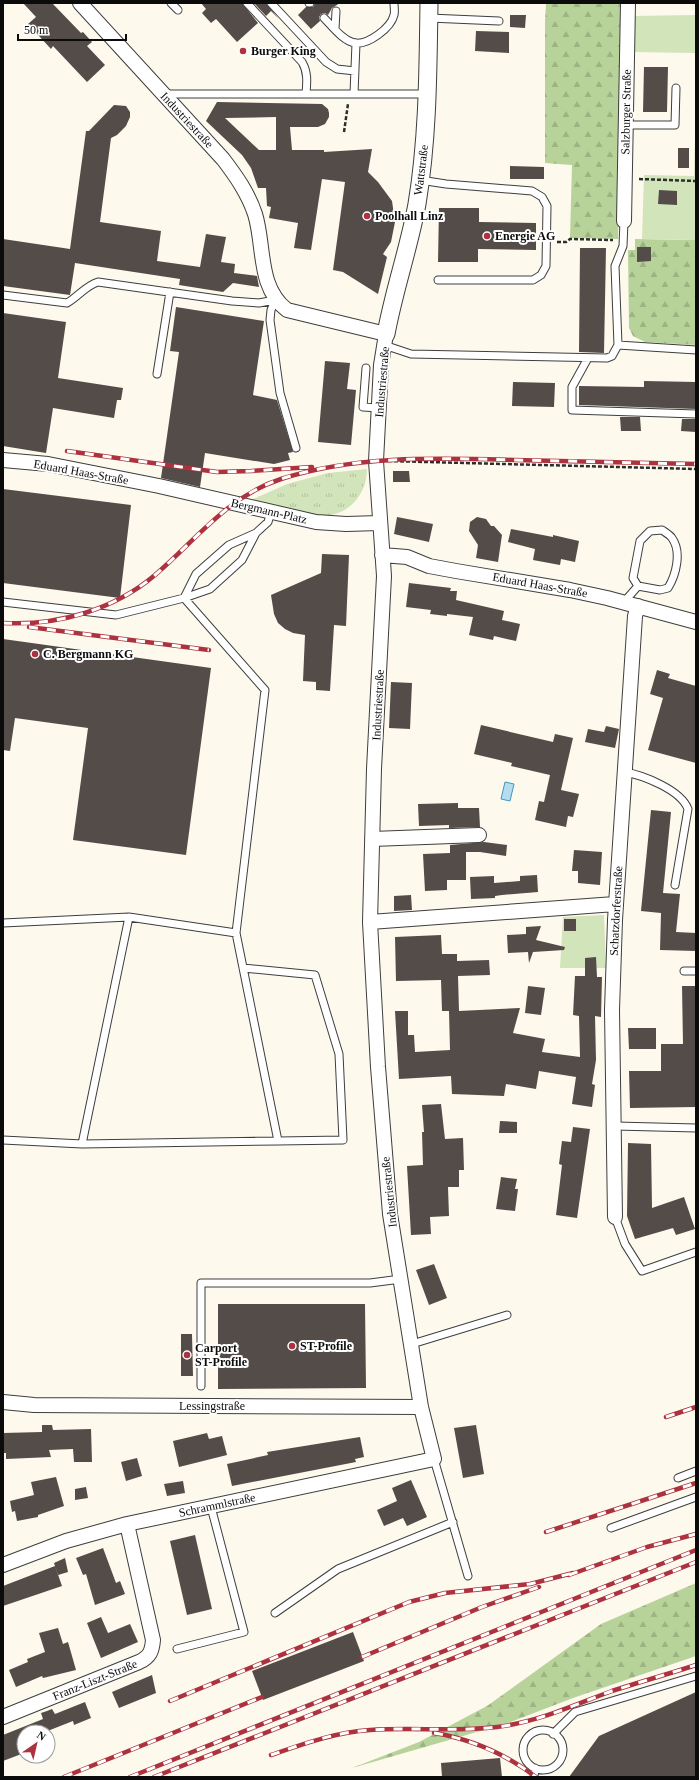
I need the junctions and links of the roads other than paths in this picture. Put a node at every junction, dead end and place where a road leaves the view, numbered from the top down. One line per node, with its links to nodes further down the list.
1 (80, 3): 16 (street, Industriestraße)
2 (171, 3): 7 (lane)
3 (247, 3): 17 (lane)
4 (271, 3): 14 (lane)
5 (394, 3): 13 (lane)
6 (628, 3): 20 (street, Salzburger Straße)
7 (178, 10)
8 (428, 10): 11 (lane); 19 (street, Wattstraße)
9 (336, 11): 12 (lane)
10 (324, 18): 12 (lane)
11 (499, 20)
12 (335, 29): 13 (lane)
13 (356, 43): 14 (lane)
14 (355, 70): 18 (lane)
15 (676, 88): 20 (lane)
16 (164, 94): 17 (lane); 26 (street, Industriestraße)
17 (306, 94): 18 (lane)
18 (352, 94): 19 (lane)
19 (428, 94): 21 (street, Wattstraße)
20 (626, 125): 22 (street, Salzburger Straße)
21 (420, 180): 23 (lane); 27 (street, Wattstraße)
22 (624, 221): 28 (lane)
23 (438, 280)
24 (170, 292): 25 (lane); 26 (lane); 32 (lane)
25 (3, 295)
26 (275, 300): 27 (street, Industriestraße); 35 (lane)
27 (385, 340): 30 (lane); 33 (street, Industriestraße)
28 (618, 345): 29 (lane); 30 (lane)
29 (696, 350)
30 (588, 358): 34 (lane)
31 (366, 368): 33 (lane)
32 (157, 374)
33 (379, 408): 39 (street, Industriestraße)
34 (696, 414)
35 (296, 448)
36 (3, 460): 37 (street, Eduard Haas-Straße)
37 (159, 486): 38 (street, Bergmann-Platz)
38 (270, 512): 39 (street, Bergmann-Platz); 40 (lane)
39 (380, 523): 41 (street, Industriestraße)
40 (256, 534): 43 (lane); 43 (lane)
41 (382, 555): 45 (street, Eduard Haas-Straße); 50 (street, Industriestraße)
42 (638, 586): 42 (lane); 45 (lane)
43 (184, 598): 44 (lane); 56 (lane)
44 (3, 602)
45 (624, 602): 46 (street, Eduard Haas-Straße)
46 (638, 606): 47 (street, Eduard Haas-Straße); 48 (street, Schatzdorferstraße)
47 (696, 622)
48 (624, 772): 51 (lane); 52 (street, Schatzdorferstraße)
49 (479, 835): 50 (street)
50 (372, 839): 54 (street, Industriestraße)
51 (675, 885)
52 (615, 904): 54 (street); 60 (street, Schatzdorferstraße)
53 (129, 917): 55 (lane); 56 (lane); 64 (lane)
54 (370, 922): 67 (street, Industriestraße)
55 (3, 923)
56 (236, 933): 57 (lane)
57 (243, 968): 63 (lane); 63 (lane)
58 (684, 971): 59 (lane)
59 (696, 971)
60 (615, 1126): 61 (lane); 65 (street, Schatzdorferstraße)
61 (696, 1128)
62 (3, 1140): 64 (lane)
63 (278, 1141): 64 (lane)
64 (82, 1144)
65 (615, 1217): 66 (lane)
66 (696, 1252)
67 (401, 1279): 69 (street, Industriestraße); 70 (lane)
68 (508, 1315): 69 (lane)
69 (412, 1344): 72 (street, Industriestraße)
70 (201, 1386)
71 (3, 1402): 72 (street, Lessingstraße)
72 (421, 1407): 73 (street, Industriestraße)
73 (434, 1459): 77 (street, Schrammlstraße); 78 (lane)
74 (696, 1471): 75 (lane)
75 (678, 1478)
76 (696, 1497): 80 (lane)
77 (211, 1507): 79 (street, Schrammlstraße); 84 (lane)
78 (453, 1522): 82 (lane); 83 (lane)
79 (127, 1524): 81 (street, Schrammlstraße); 86 (street, Franz-Liszt-Straße)
80 (611, 1528)
81 (3, 1565)
82 (468, 1576)
83 (275, 1613)
84 (177, 1649)
85 (696, 1676): 87 (lane)
86 (3, 1718)
87 (553, 1734): 88 (lane); 88 (lane)
88 (535, 1768): 89 (lane)
89 (534, 1777)

